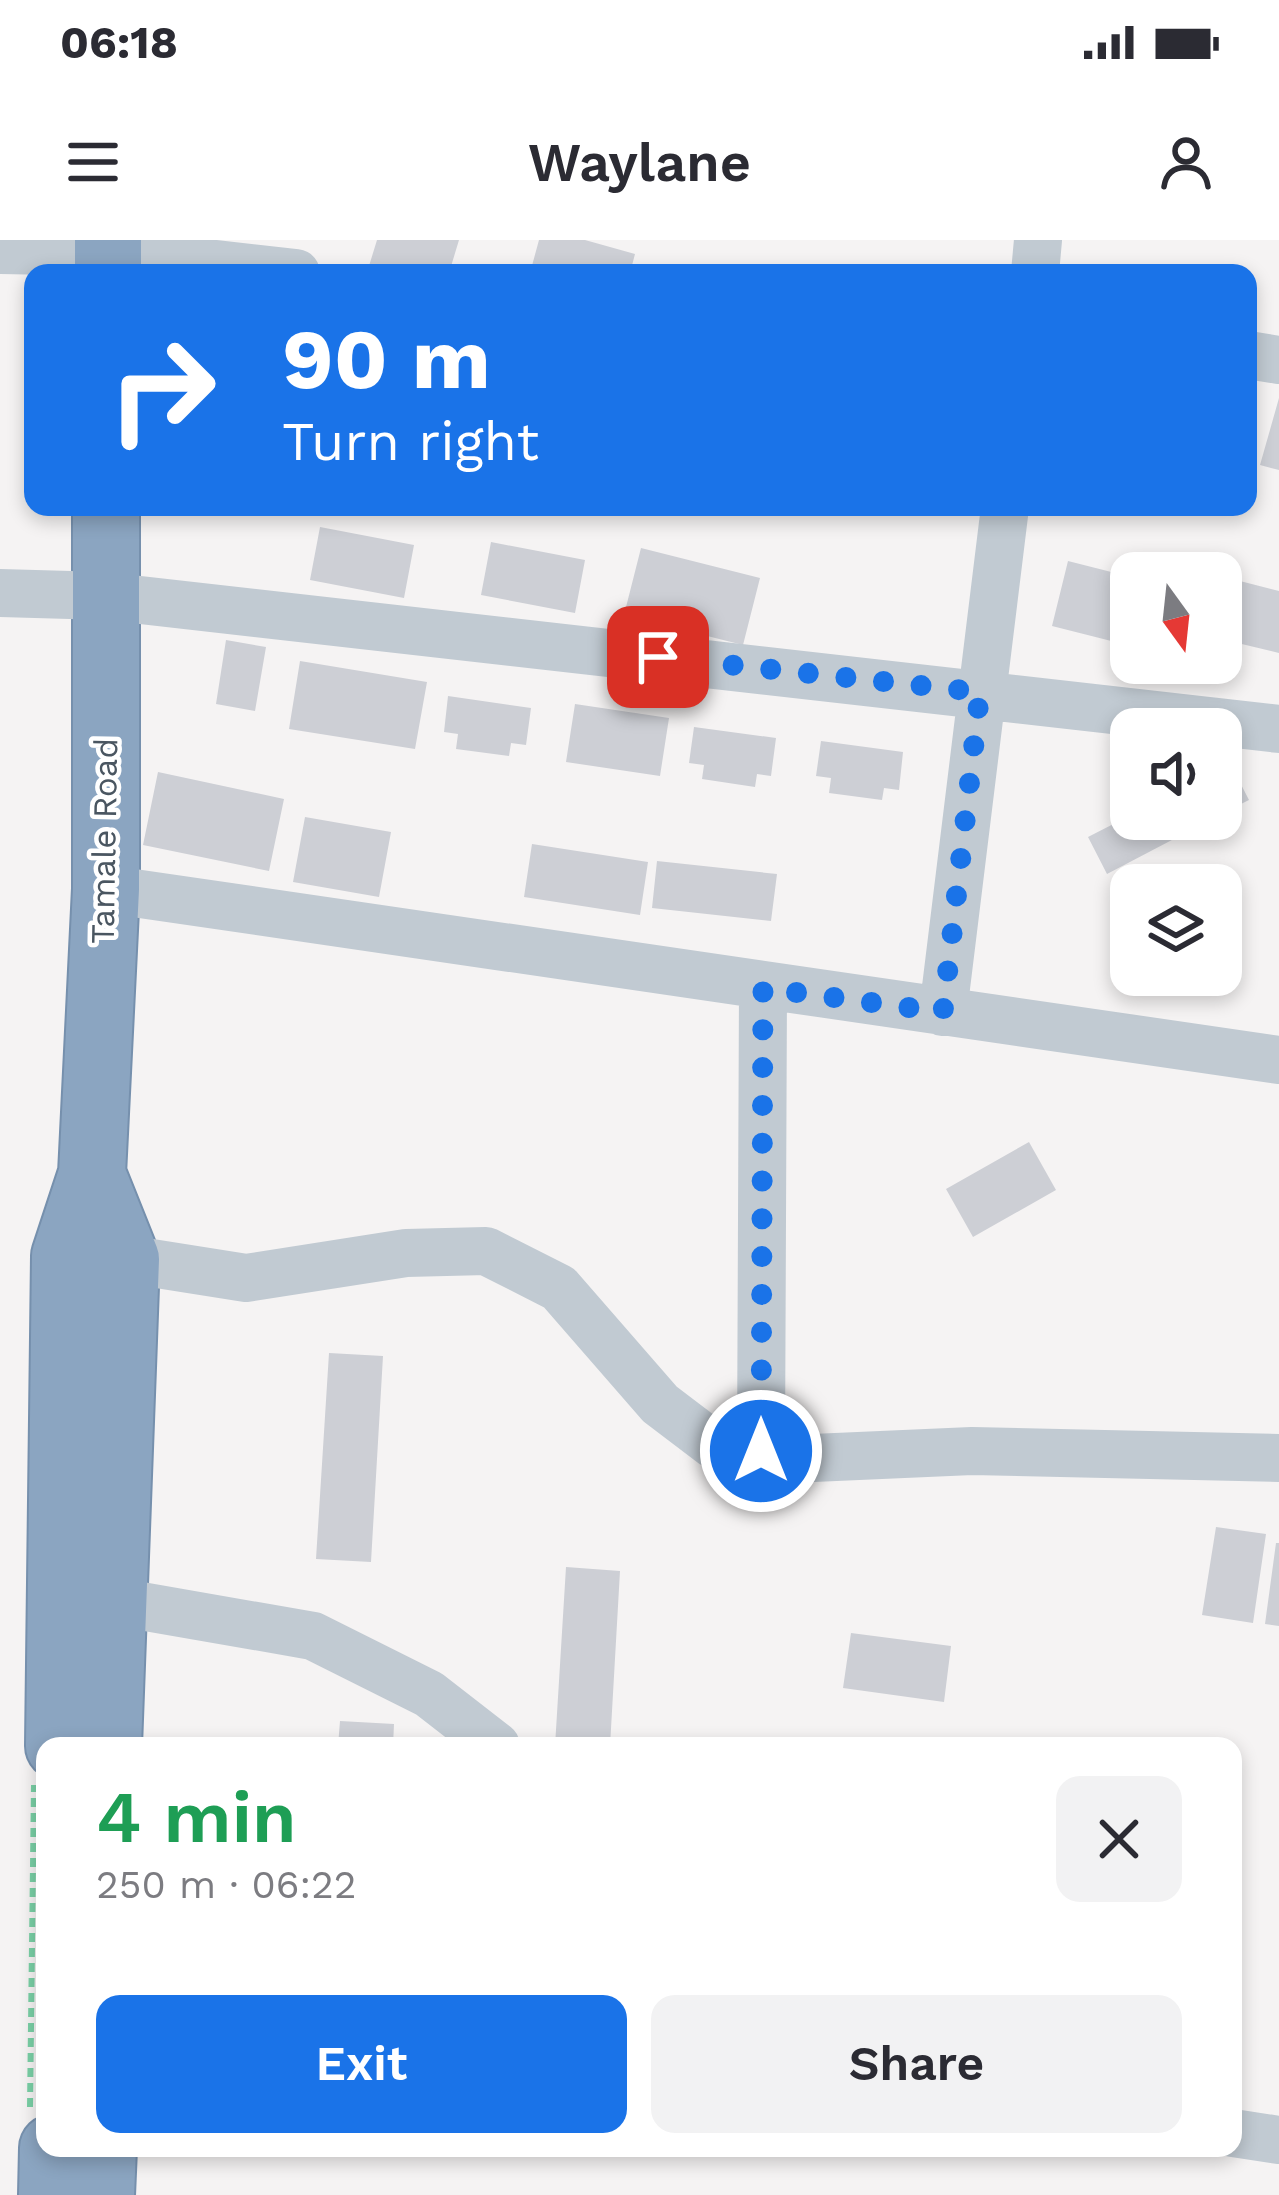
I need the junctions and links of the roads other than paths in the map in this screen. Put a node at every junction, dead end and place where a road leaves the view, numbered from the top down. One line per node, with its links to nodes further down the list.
1 (0, 250): 2 (street)
2 (108, 255): 3 (street)
3 (202, 264)
4 (106, 516): 7 (highway, Tamale Road)
5 (1004, 516): 8 (street)
6 (0, 593): 7 (street)
7 (105, 596): 8 (street); 10 (highway, Tamale Road)
8 (980, 692): 9 (street); 12 (street)
9 (1279, 729)
10 (106, 889): 11 (street); 14 (highway, Tamale Road)
11 (763, 988): 12 (street); 16 (street)
12 (943, 1012): 13 (street)
13 (1279, 1060)
14 (92, 1174): 15 (highway, Tamale Road); 19 (highway, Tamale Road)
15 (126, 1259): 16 (street); 18 (highway, Tamale Road)
16 (761, 1451): 17 (street)
17 (1279, 1458)
18 (112, 1601): 20 (highway, Tamale Road); 21 (street)
19 (58, 1737)
20 (108, 1737)
21 (484, 1737)
22 (1242, 2134): 23 (street)
23 (1279, 2140)
24 (53, 2157): 26 (highway)
25 (103, 2157): 27 (highway)
26 (52, 2195)
27 (101, 2195)

